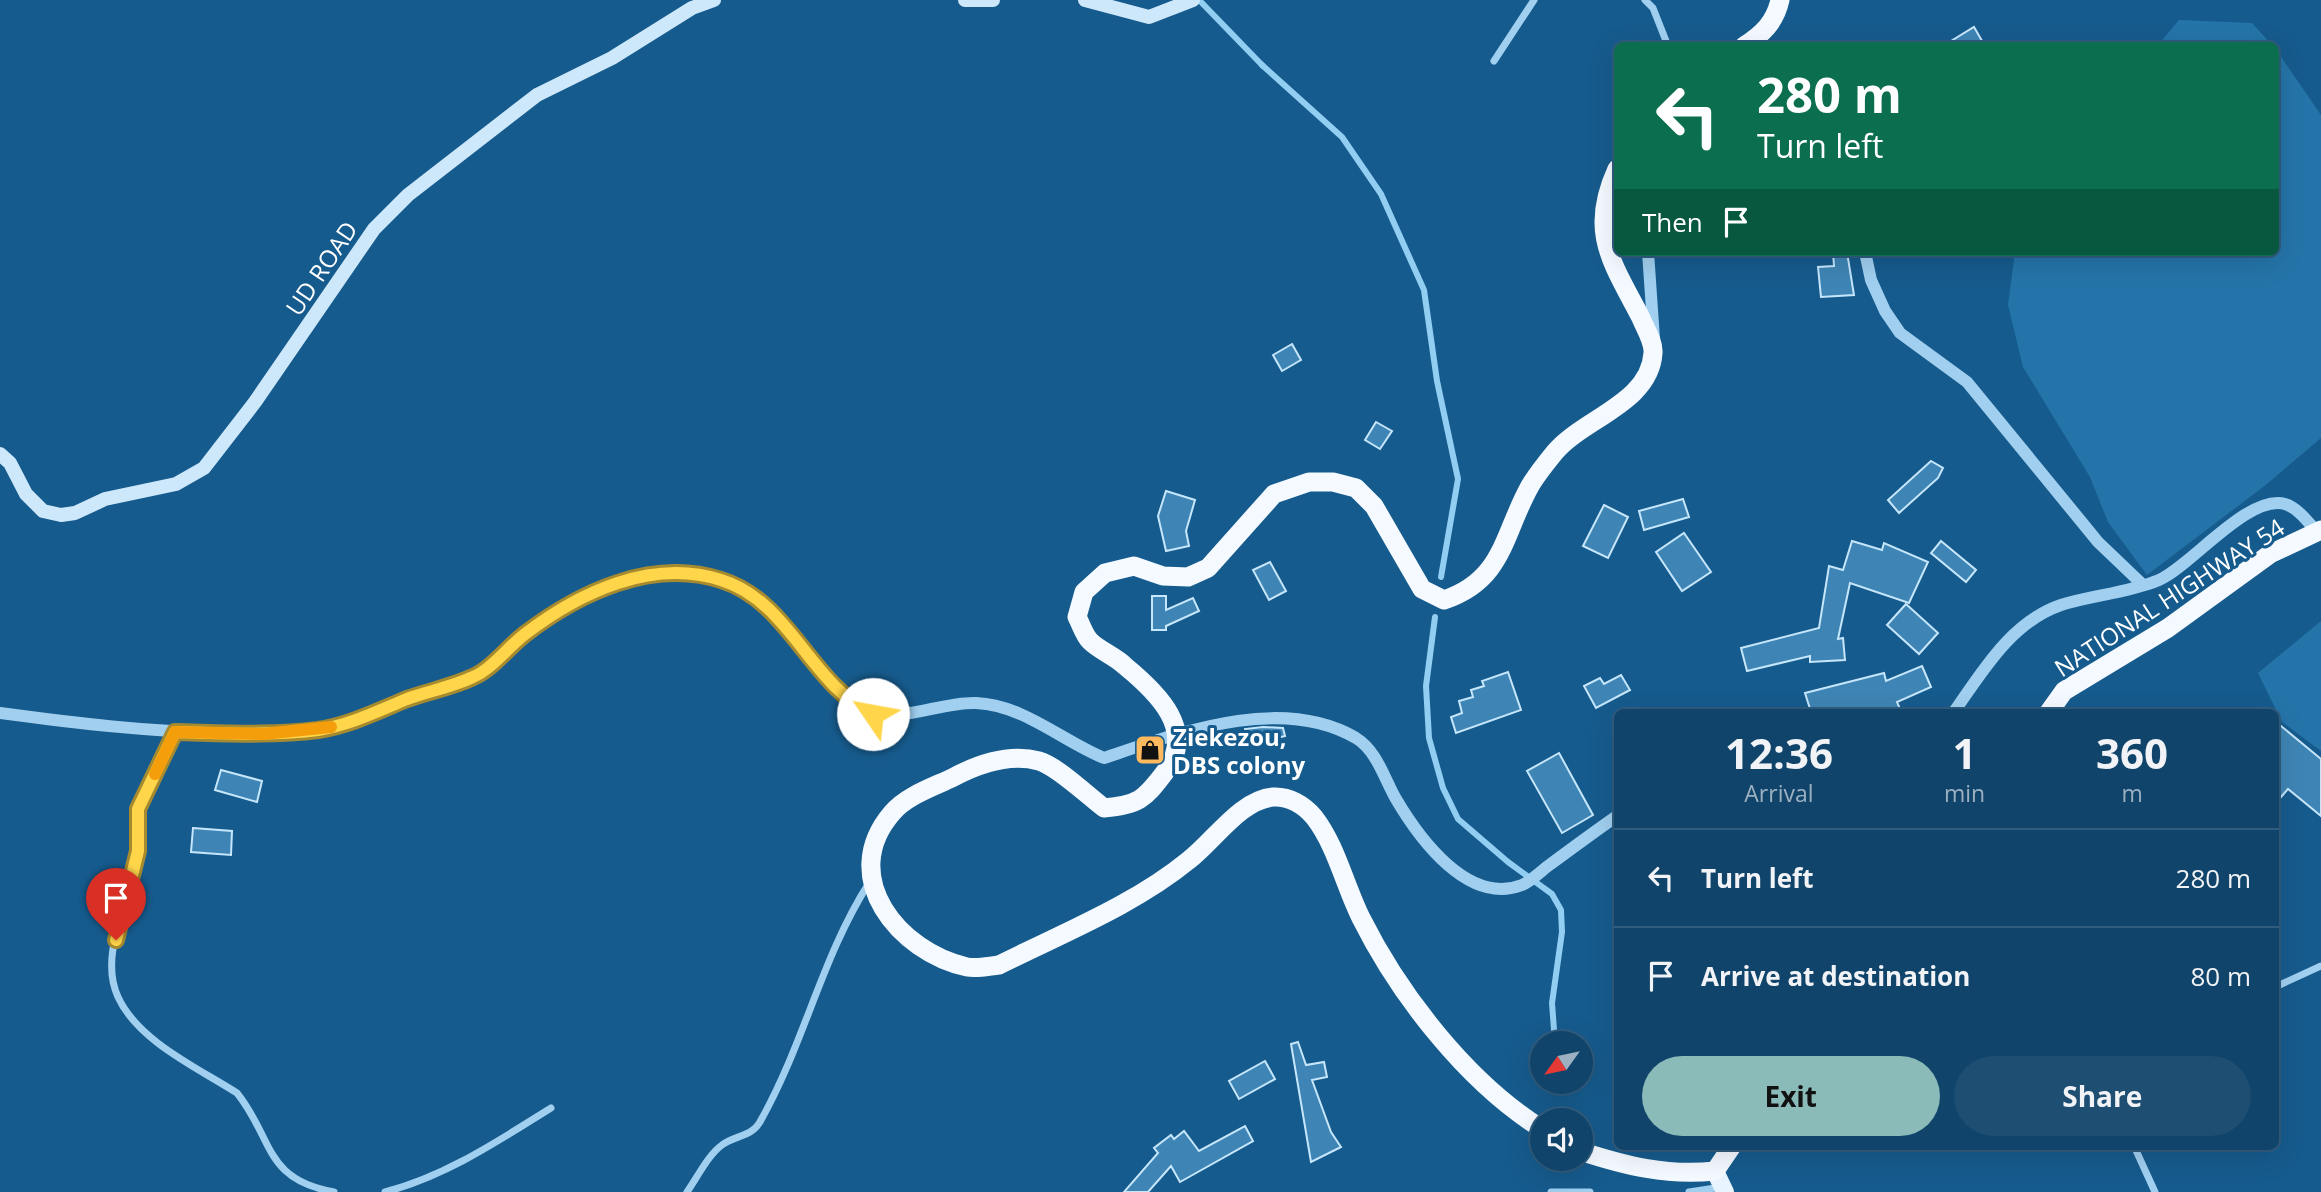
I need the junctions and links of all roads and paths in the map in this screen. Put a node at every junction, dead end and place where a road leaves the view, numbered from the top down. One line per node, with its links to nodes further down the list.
1 (714, 0): 16 (main road, UD ROAD)
2 (965, 0): 3 (main road)
3 (993, 0)
4 (1085, 0): 5 (main road)
5 (1193, 0)
6 (1534, 0): 11 (street)
7 (1645, 0): 9 (street)
8 (1780, 0): 10 (highway)
9 (1666, 42)
10 (1750, 42)
11 (1494, 61)
12 (1614, 175): 15 (highway)
13 (1648, 256): 15 (street)
14 (1866, 256): 18 (street)
15 (1654, 350): 23 (highway)
16 (0, 454)
17 (2319, 531): 18 (street); 20 (highway, NATIONAL HIGHWAY 54)
18 (2143, 585): 19 (street)
19 (1956, 709)
20 (2051, 709)
21 (0, 713): 22 (street)
22 (175, 732): 23 (street); 35 (street)
23 (1179, 736): 24 (street); 25 (highway)
24 (1614, 818)
25 (871, 879): 29 (highway); 37 (street)
26 (2321, 966): 27 (street)
27 (2279, 985)
28 (551, 1108): 36 (street)
29 (1530, 1120)
30 (1731, 1150): 33 (highway)
31 (2136, 1150): 41 (street)
32 (1593, 1155): 33 (highway)
33 (1721, 1183): 40 (street)
34 (1579, 1191): 38 (street); 39 (street)
35 (334, 1192)
36 (385, 1192)
37 (687, 1192)
38 (1551, 1192)
39 (1590, 1192)
40 (1689, 1192)
41 (2155, 1192)

